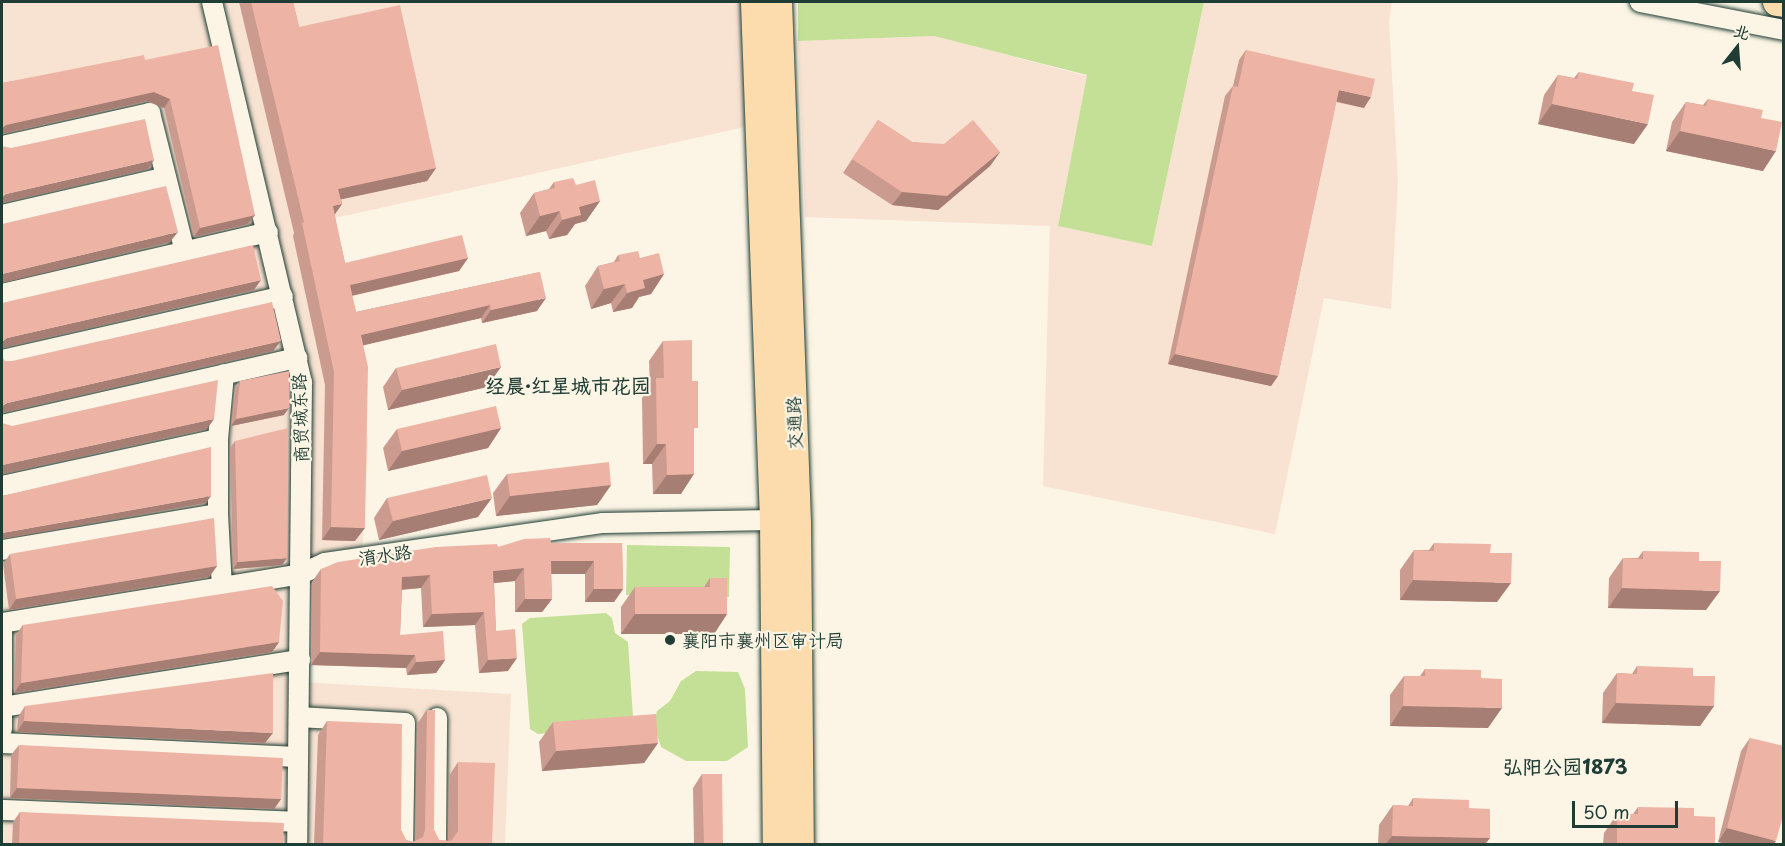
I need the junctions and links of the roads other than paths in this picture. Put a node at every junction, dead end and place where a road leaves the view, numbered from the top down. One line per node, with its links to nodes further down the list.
1 (212, 2): 12 (street, 商贸城东路)
2 (754, 2): 23 (main road, 交通路)
3 (779, 2): 41 (main road, 交通路)
4 (1640, 2): 7 (street)
5 (1778, 2): 6 (highway)
6 (1784, 3)
7 (1734, 10): 8 (street)
8 (1784, 30)
9 (2, 146): 10 (street)
10 (166, 177): 11 (street); 13 (street)
11 (2, 215)
12 (268, 232): 13 (street); 15 (street, 商贸城东路)
13 (185, 252): 14 (street)
14 (2, 294)
15 (283, 296): 16 (street, 商贸城东路); 17 (street)
16 (297, 358): 18 (street); 25 (street, 商贸城东路)
17 (2, 360)
18 (224, 374): 19 (street); 20 (street)
19 (2, 425)
20 (218, 439): 21 (street); 22 (street)
21 (2, 486)
22 (218, 514): 24 (street); 26 (street)
23 (773, 520): 25 (street, 淯水路); 40 (main road, 交通路)
24 (2, 550)
25 (301, 574): 26 (street, 淯水路); 28 (street, 商贸城东路)
26 (222, 587): 27 (street, 淯水路)
27 (2, 623): 29 (street)
28 (300, 660): 29 (street); 30 (street, 商贸城东路)
29 (2, 707): 32 (street)
30 (299, 717): 34 (street, 商贸城东路); 38 (street)
31 (436, 718): 39 (street)
32 (2, 729)
33 (2, 743): 34 (street)
34 (298, 757): 36 (street, 商贸城东路)
35 (2, 810): 36 (street)
36 (297, 822): 37 (street, 商贸城东路)
37 (297, 844)
38 (403, 844)
39 (436, 844)
40 (776, 844)
41 (801, 844)

